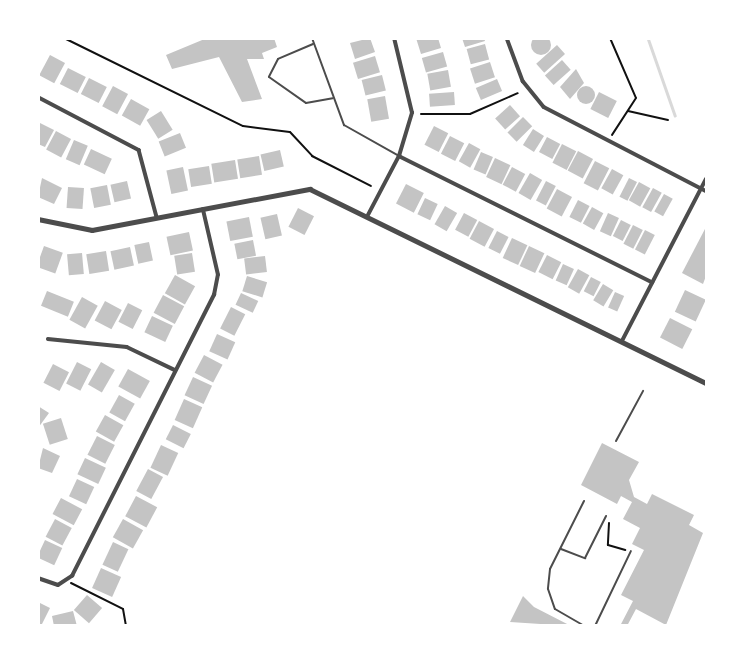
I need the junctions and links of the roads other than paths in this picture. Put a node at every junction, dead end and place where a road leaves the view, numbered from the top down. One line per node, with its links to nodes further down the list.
1 (312, 38): 4 (lane)
2 (394, 38): 7 (street)
3 (508, 38): 9 (street)
4 (314, 43): 6 (lane); 6 (lane)
5 (38, 97): 13 (street)
6 (334, 97): 7 (lane)
7 (399, 156): 12 (street); 15 (street)
8 (706, 179): 9 (street)
9 (701, 188): 10 (street); 15 (street)
10 (706, 191)
11 (203, 208): 12 (street); 13 (street); 18 (street)
12 (368, 215): 17 (street)
13 (157, 217): 14 (street)
14 (38, 219)
15 (652, 282): 17 (street)
16 (48, 339): 18 (street)
17 (622, 341): 19 (street)
18 (175, 370): 26 (street)
19 (706, 383)
20 (643, 391): 21 (lane)
21 (616, 441)
22 (584, 501): 24 (lane)
23 (607, 517): 24 (lane)
24 (561, 549): 27 (lane)
25 (631, 551): 28 (lane)
26 (38, 578)
27 (585, 625)
28 (595, 625)

